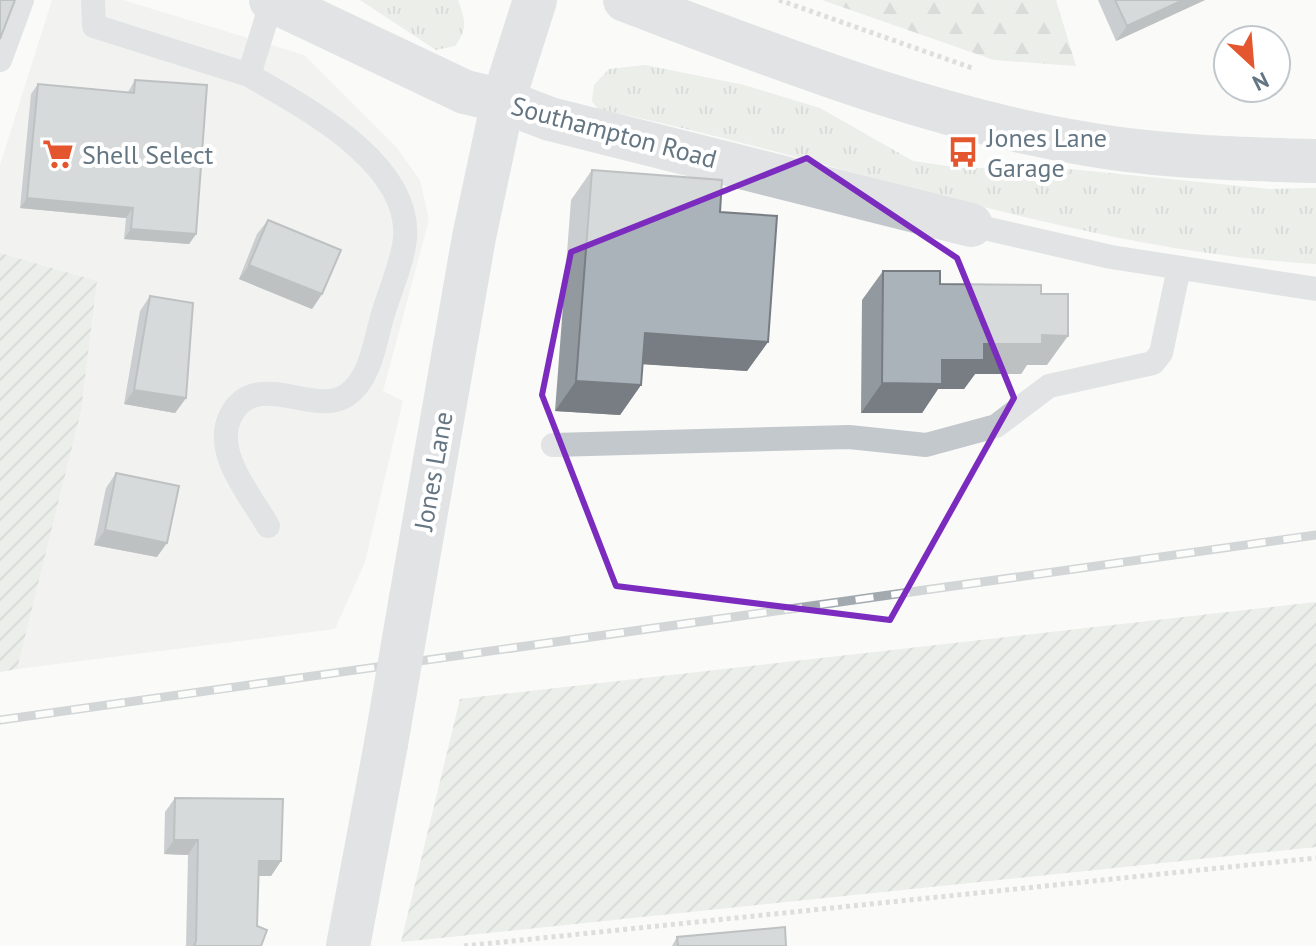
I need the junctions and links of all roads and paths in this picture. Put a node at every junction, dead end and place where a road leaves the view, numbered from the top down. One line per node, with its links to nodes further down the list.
1 (22, 0): 7 (lane)
2 (93, 0): 9 (lane)
3 (272, 0): 9 (lane); 10 (street, Southampton Road)
4 (535, 0): 10 (street, Jones Lane)
5 (625, 0): 11 (street)
6 (779, 0): 8 (path)
7 (0, 60)
8 (983, 72)
9 (249, 75): 16 (lane)
10 (503, 101): 12 (street, Southampton Road); 18 (street, Jones Lane, bridge)
11 (1316, 161)
12 (971, 225): 13 (lane)
13 (1179, 268): 14 (lane); 15 (lane)
14 (1316, 289)
15 (553, 445)
16 (268, 526)
17 (1316, 858): 19 (path)
18 (348, 946)
19 (464, 946)

